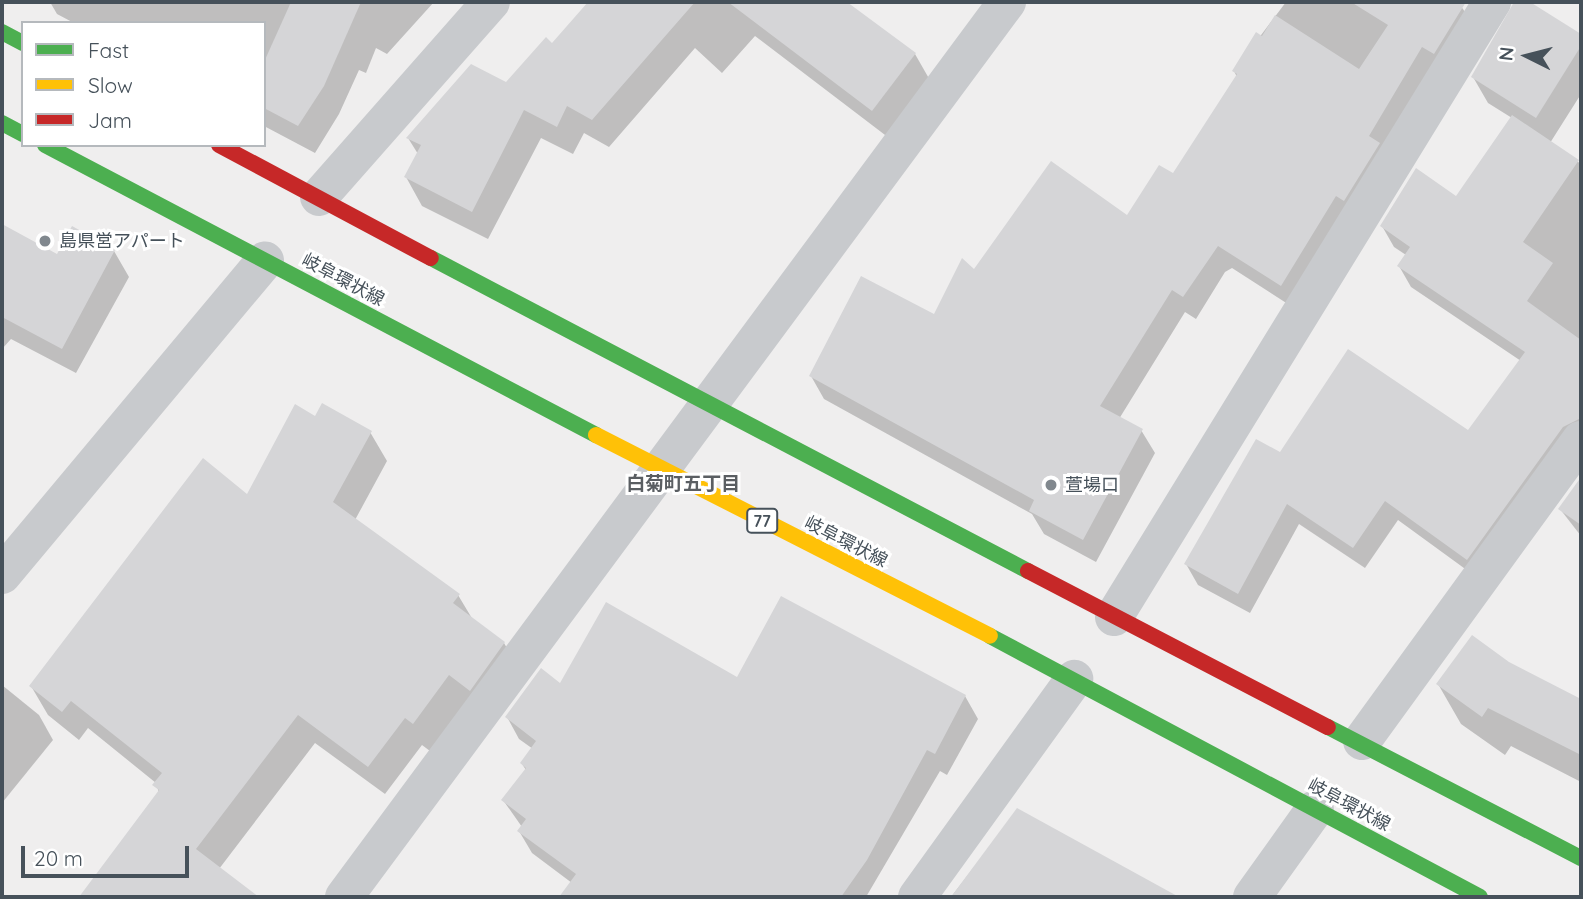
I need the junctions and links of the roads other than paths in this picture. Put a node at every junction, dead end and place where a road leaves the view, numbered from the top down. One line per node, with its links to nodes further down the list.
1 (491, 2): 10 (street)
2 (1007, 2): 12 (street)
3 (1492, 2): 16 (street)
4 (2, 32): 5 (main road)
5 (21, 42)
6 (2, 123): 7 (main road)
7 (21, 133)
8 (49, 147): 11 (main road, 岐阜環状線 / 77)
9 (223, 147): 10 (main road)
10 (319, 197): 12 (main road)
11 (265, 261): 14 (main road, 岐阜環状線 / 77); 15 (street)
12 (707, 405): 14 (street); 16 (main road)
13 (1581, 440): 18 (street)
14 (660, 469): 17 (main road, 岐阜環状線 / 77); 21 (street)
15 (2, 575)
16 (1114, 617): 18 (main road)
17 (1074, 679): 19 (main road, 岐阜環状線 / 77); 22 (street)
18 (1363, 741): 20 (main road)
19 (1315, 809): 23 (street); 24 (main road, 岐阜環状線 / 77)
20 (1581, 858)
21 (344, 897)
22 (917, 897)
23 (1252, 897)
24 (1480, 897)

